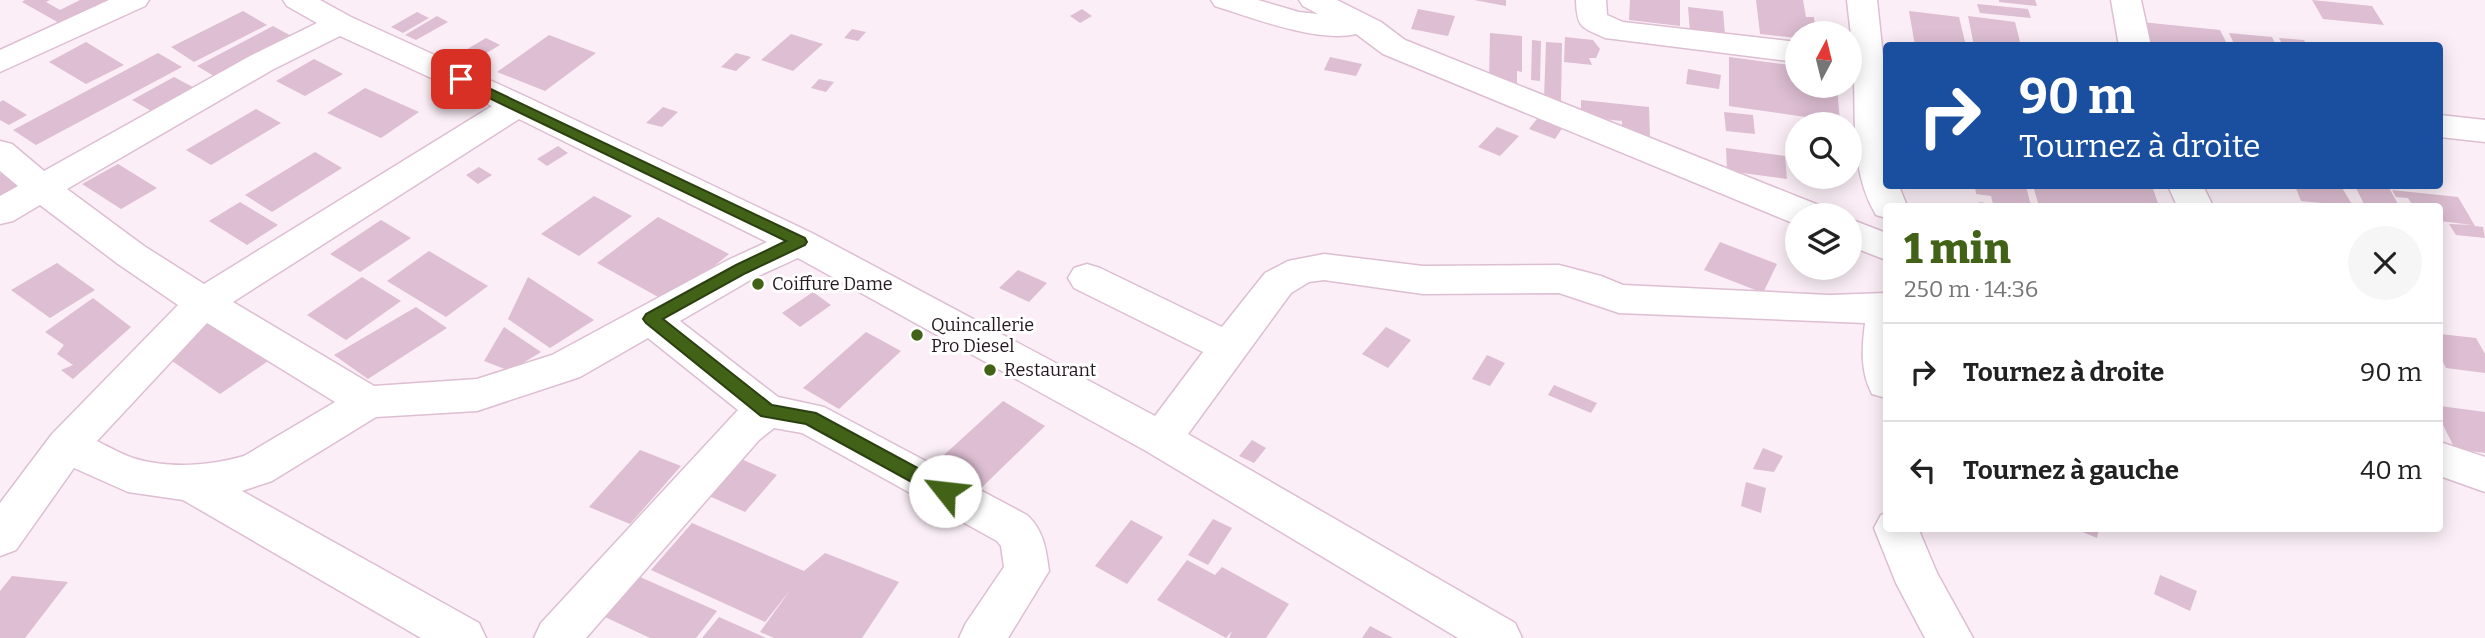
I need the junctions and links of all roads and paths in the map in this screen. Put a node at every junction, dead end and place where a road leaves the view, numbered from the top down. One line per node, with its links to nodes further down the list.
1 (134, 0): 13 (street)
2 (298, 0): 9 (street)
3 (1226, 0): 8 (street)
4 (1314, 0): 8 (street)
5 (1591, 0): 11 (street)
6 (1863, 0): 12 (street)
7 (2126, 0): 10 (street)
8 (1372, 15): 20 (street)
9 (340, 24): 14 (street); 18 (street)
10 (2134, 42)
11 (1785, 51)
12 (1868, 60): 19 (street)
13 (0, 62)
14 (517, 105): 23 (street); 26 (street)
15 (2463, 129): 17 (street)
16 (0, 152): 18 (street)
17 (2485, 162)
18 (41, 190): 21 (street); 26 (street)
19 (1888, 203)
20 (1785, 206)
21 (0, 212)
22 (1862, 237): 24 (street)
23 (799, 242): 28 (street); 34 (street)
24 (1883, 246)
25 (1087, 278): 30 (street)
26 (203, 303): 32 (street); 35 (street)
27 (1883, 308): 30 (street)
28 (651, 319): 32 (street); 33 (street)
29 (1883, 334): 31 (street)
30 (1229, 347): 34 (street)
31 (1883, 364)
32 (368, 402): 38 (street)
33 (767, 411): 42 (street); 43 (street)
34 (1161, 439): 44 (street)
35 (67, 446): 38 (street); 40 (street)
36 (2443, 460): 37 (street)
37 (2485, 475)
38 (191, 483): 41 (street)
39 (1898, 532): 45 (street)
40 (0, 537)
41 (463, 638)
42 (557, 638)
43 (982, 638)
44 (1499, 638)
45 (1950, 638)

